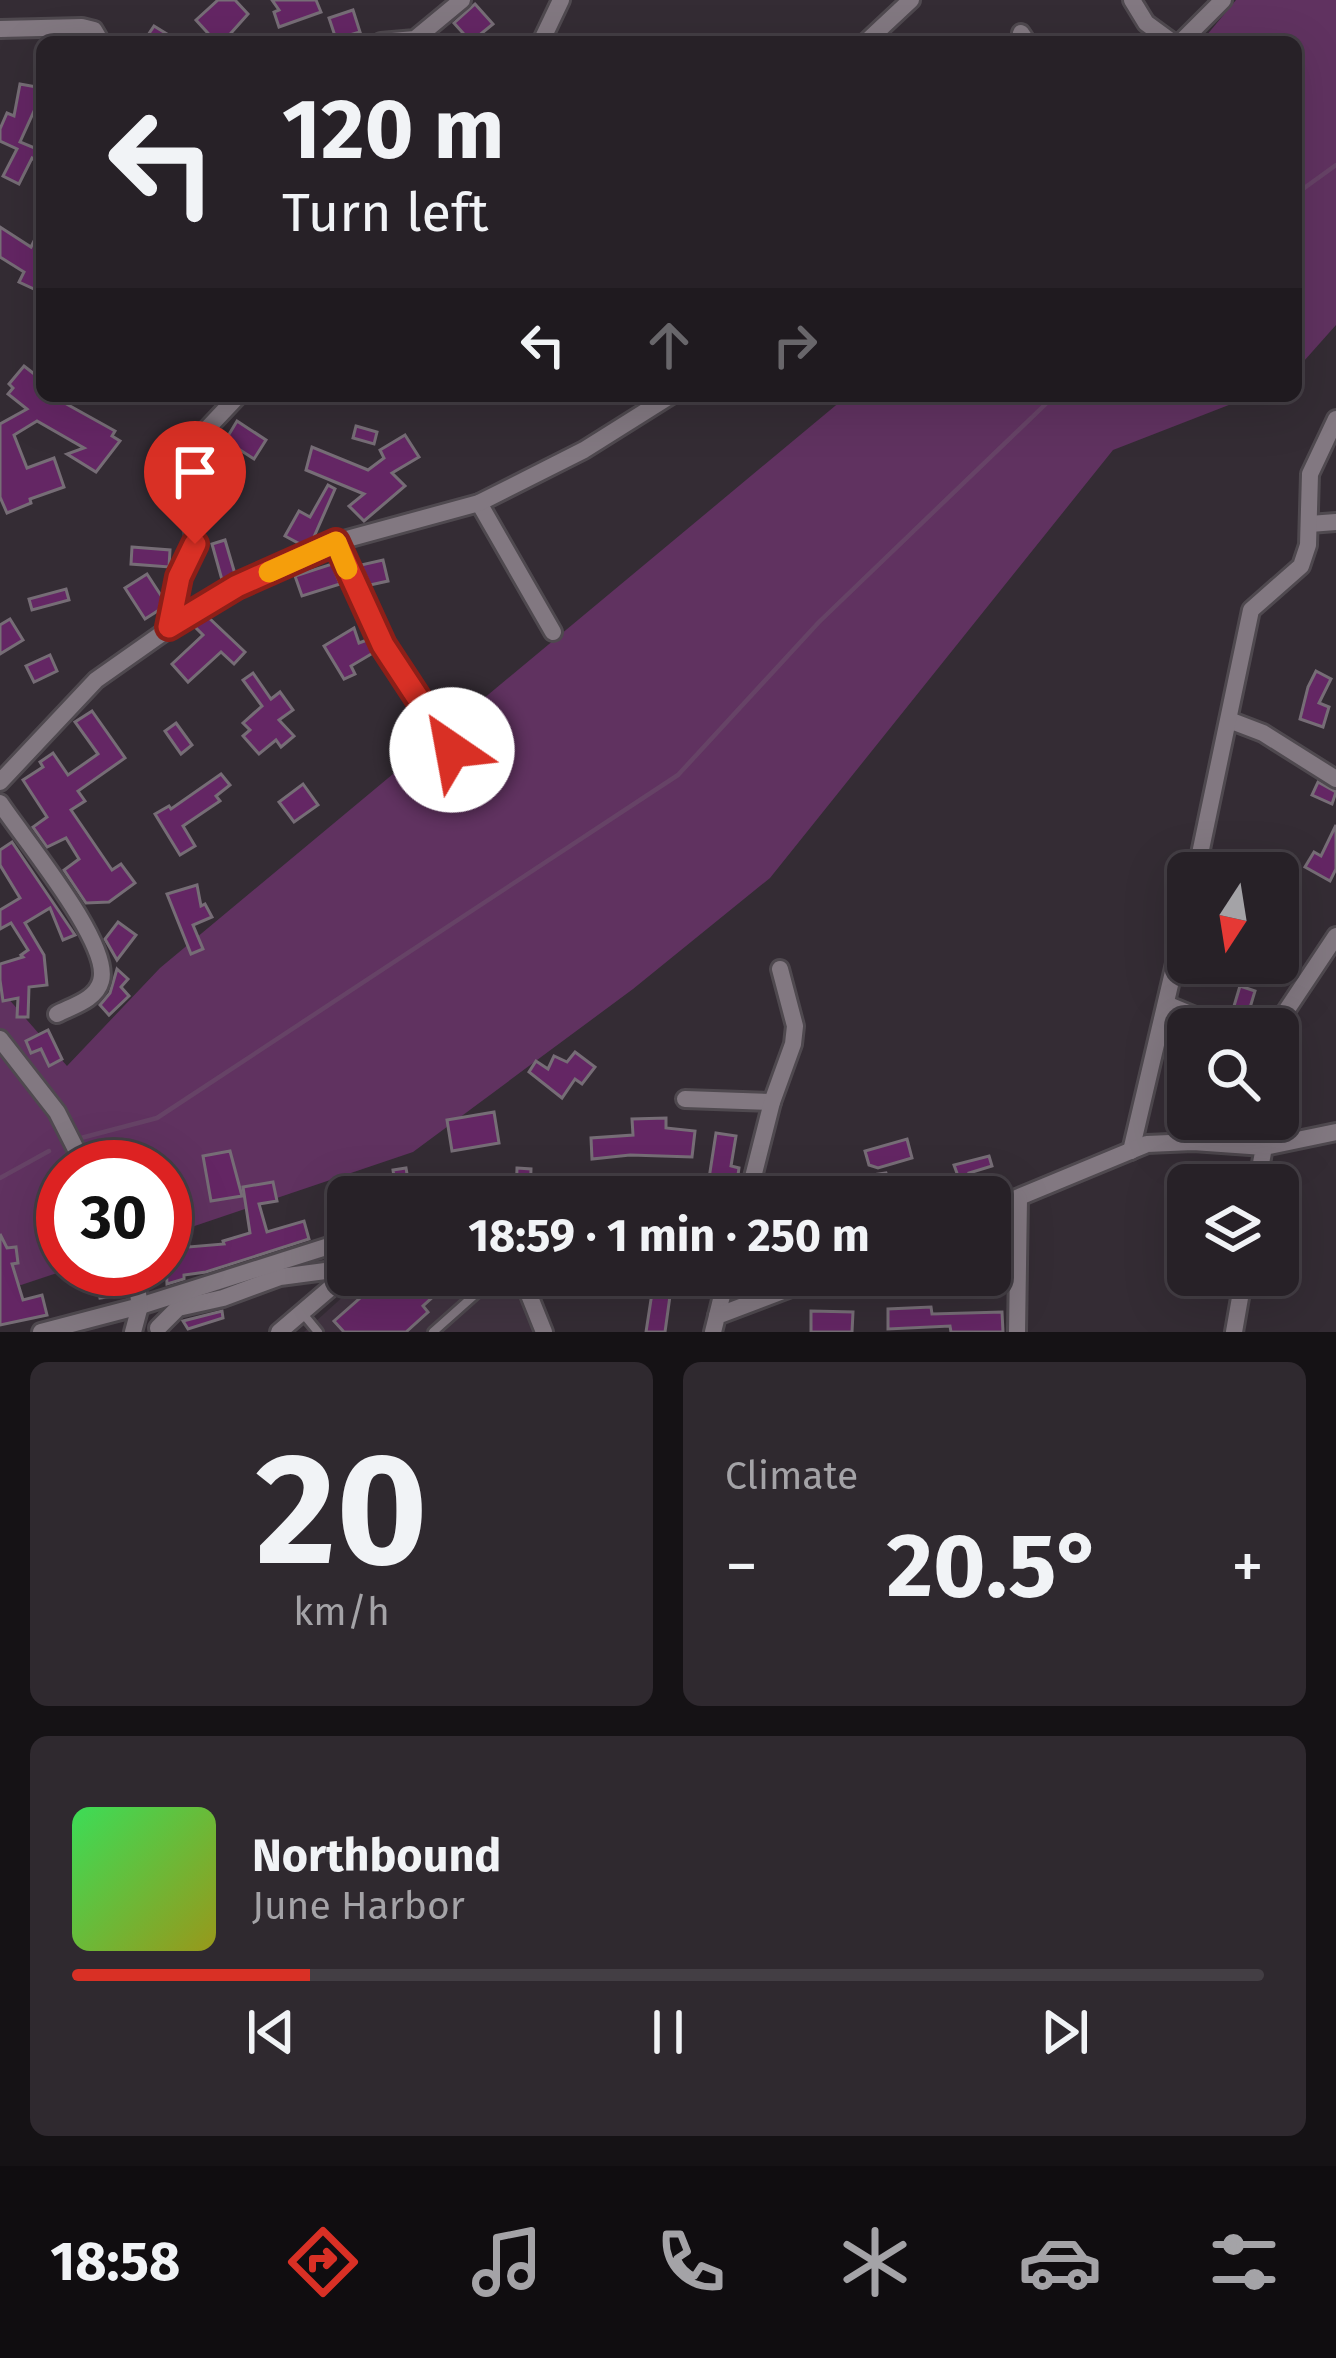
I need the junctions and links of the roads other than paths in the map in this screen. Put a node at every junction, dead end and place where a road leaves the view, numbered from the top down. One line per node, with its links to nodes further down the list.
1 (462, 0): 8 (street)
2 (561, 0): 9 (street)
3 (911, 0): 10 (street)
4 (1132, 0): 11 (street)
5 (1223, 0): 12 (street)
6 (0, 29): 7 (street)
7 (98, 36)
8 (421, 36)
9 (544, 36)
10 (872, 36)
11 (1167, 36)
12 (1183, 36)
13 (232, 402): 20 (street)
14 (660, 402): 16 (street)
15 (1336, 419): 18 (street)
16 (479, 503): 19 (street); 21 (street)
17 (1336, 522): 18 (street)
18 (1310, 524): 22 (street)
19 (336, 542): 20 (street); 23 (street)
20 (169, 627): 25 (street)
21 (553, 632)
22 (1228, 720): 24 (street); 27 (street)
23 (452, 750)
24 (1336, 779)
25 (1, 780)
26 (0, 803): 34 (street)
27 (1200, 852)
28 (1336, 936): 33 (street)
29 (780, 969): 37 (street)
30 (1171, 984): 31 (street)
31 (1166, 1004): 32 (street); 41 (street)
32 (1176, 1008)
33 (1288, 1008)
34 (57, 1014)
35 (0, 1039): 39 (street)
36 (685, 1099): 37 (street)
37 (772, 1102): 43 (street)
38 (1336, 1132): 40 (street)
39 (71, 1140)
40 (1264, 1147): 41 (street); 42 (street)
41 (1131, 1151): 44 (street)
42 (1261, 1164)
43 (753, 1176)
44 (1019, 1198): 45 (street); 64 (street)
45 (1011, 1201)
46 (327, 1247): 54 (street)
47 (327, 1272): 57 (street)
48 (327, 1290): 55 (street)
49 (138, 1296): 54 (street)
50 (473, 1296): 62 (lane)
51 (529, 1296): 63 (street)
52 (778, 1296): 56 (street)
53 (1240, 1296): 65 (street)
54 (140, 1306): 57 (street); 58 (street); 59 (street)
55 (302, 1313): 60 (street); 61 (lane)
56 (715, 1324)
57 (160, 1330)
58 (41, 1332)
59 (133, 1332)
60 (279, 1332)
61 (318, 1332)
62 (433, 1332)
63 (544, 1332)
64 (1017, 1332)
65 (1234, 1332)

